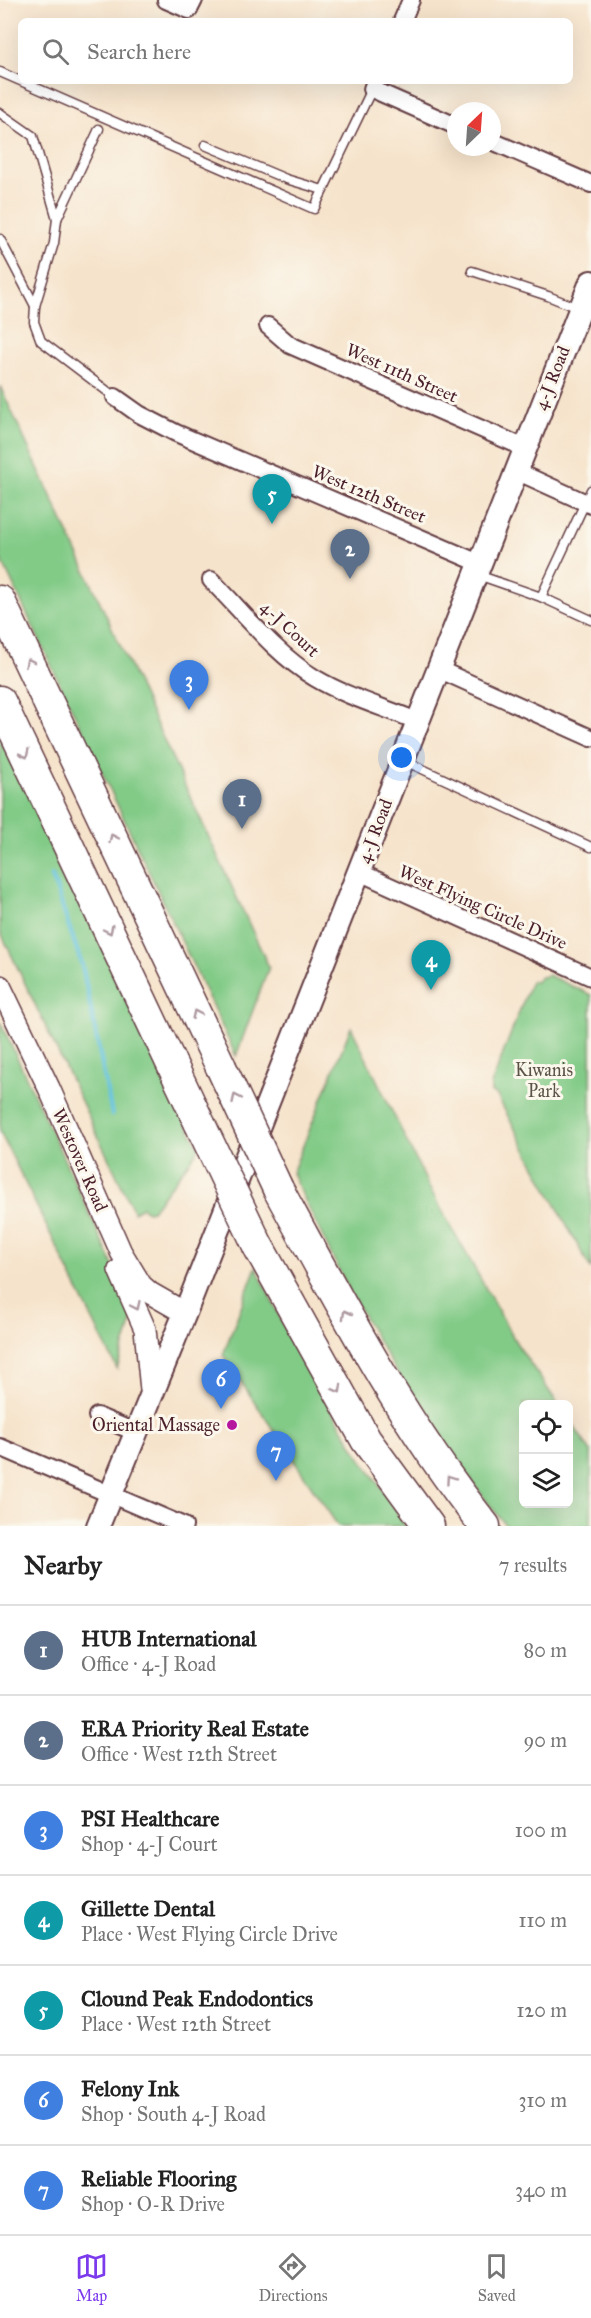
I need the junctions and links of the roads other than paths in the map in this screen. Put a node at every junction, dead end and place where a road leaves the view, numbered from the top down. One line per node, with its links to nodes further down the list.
1 (166, 0): 3 (street)
2 (411, 0): 4 (street)
3 (191, 5)
4 (403, 18)
5 (0, 72): 6 (lane)
6 (18, 80)
7 (28, 84): 15 (lane)
8 (373, 85): 10 (street); 15 (lane)
9 (0, 113): 16 (lane)
10 (447, 122)
11 (99, 129): 16 (lane)
12 (205, 145): 15 (lane)
13 (501, 145): 14 (street)
14 (591, 184)
15 (323, 190)
16 (57, 219): 20 (lane)
17 (0, 239): 20 (lane)
18 (472, 270): 21 (lane)
19 (591, 282): 21 (main road, 4-J Road)
20 (35, 306): 23 (lane)
21 (580, 309): 24 (main road, 4-J Road)
22 (268, 327): 24 (street, West 11th Street)
23 (115, 397): 27 (street, West 12th Street)
24 (525, 448): 25 (main road, 4-J Road)
25 (516, 471): 26 (street); 27 (main road, 4-J Road)
26 (589, 499): 29 (lane)
27 (477, 568): 29 (lane); 32 (main road, 4-J Road)
28 (211, 580): 34 (street, 4-J Court)
29 (541, 597): 31 (lane)
30 (0, 601): 51 (highway, one-way to 30, bridge)
31 (591, 620)
32 (438, 669): 34 (main road, 4-J Road); 35 (street)
33 (0, 701): 50 (highway, one-way to 50, bridge)
34 (417, 720): 36 (main road, 4-J Road)
35 (591, 738)
36 (402, 760): 37 (lane); 38 (main road, 4-J Road)
37 (591, 847)
38 (359, 873): 39 (street, West Flying Circle Drive); 42 (main road, 4-J Road)
39 (591, 977)
40 (0, 986): 41 (street, Westover Road)
41 (121, 1252): 42 (street, Westover Road); 43 (street, one-way to 43)
42 (184, 1313): 43 (main road, 4-J Road)
43 (151, 1390): 45 (main road, 4-J Road)
44 (97, 1416): 45 (street)
45 (135, 1432): 47 (main road, 4-J Road)
46 (0, 1447): 47 (street)
47 (111, 1494): 48 (main road, 4-J Road); 49 (street)
48 (98, 1526)
49 (184, 1526)
50 (429, 1526)
51 (485, 1526)

